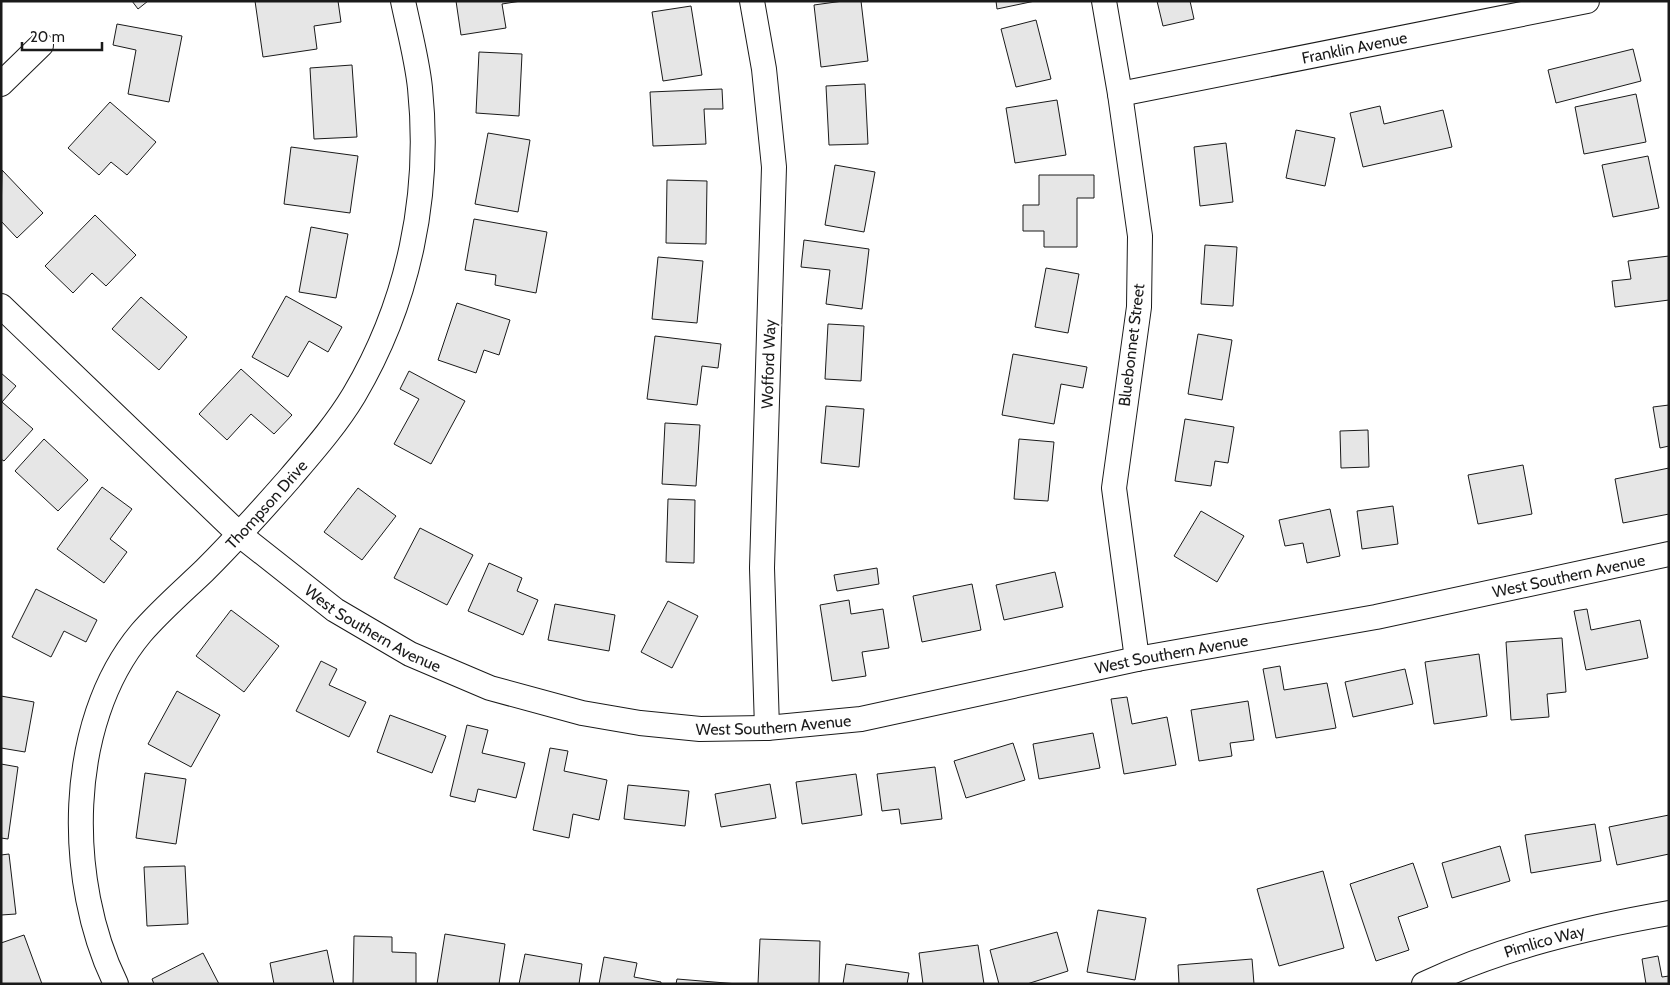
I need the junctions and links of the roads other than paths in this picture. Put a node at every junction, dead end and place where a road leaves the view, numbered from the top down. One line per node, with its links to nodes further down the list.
1 (403, 1): 9 (street, Thompson Drive)
2 (752, 1): 12 (street, Wofford Way)
3 (1104, 1): 7 (street, Bluebonnet Street)
4 (1587, 1): 7 (street, Franklin Avenue)
5 (42, 45): 6 (street)
6 (1, 84)
7 (1120, 94): 11 (street, Bluebonnet Street)
8 (1, 306): 9 (street, West Southern Avenue)
9 (240, 535): 12 (street, West Southern Avenue); 14 (street, Thompson Drive)
10 (1669, 554): 11 (street, West Southern Avenue)
11 (1137, 659): 12 (street, West Southern Avenue)
12 (766, 728)
13 (1669, 913): 15 (street, Pimlico Way)
14 (116, 984)
15 (1424, 984)

